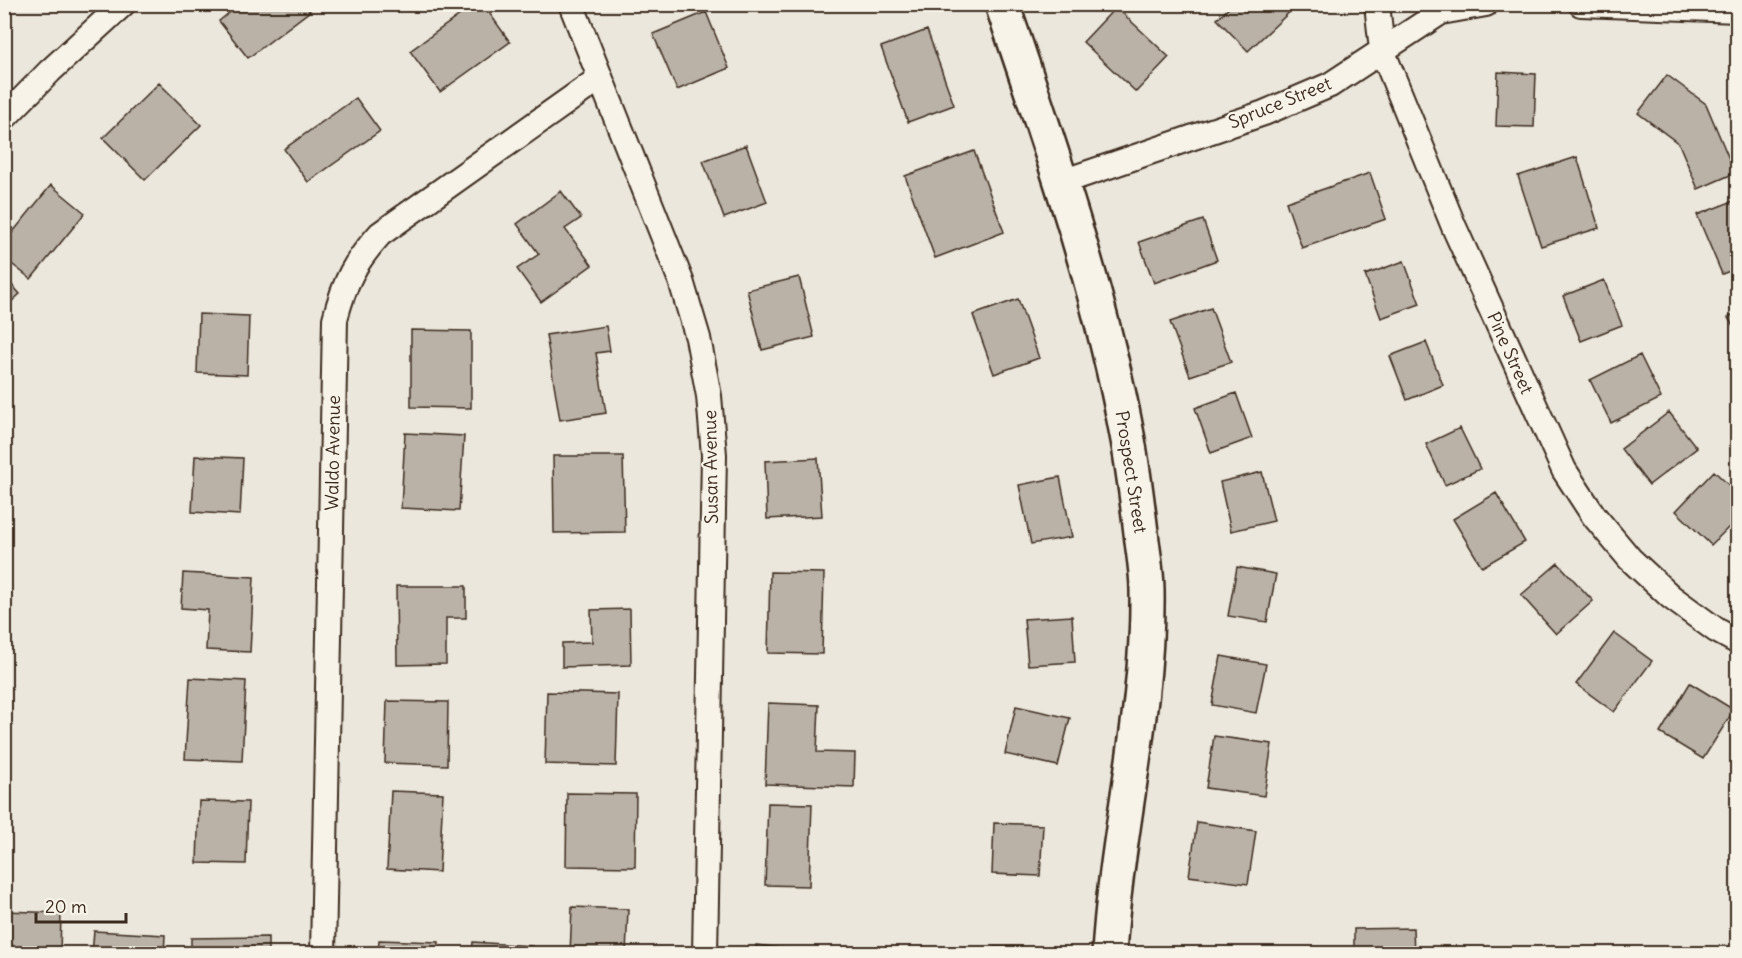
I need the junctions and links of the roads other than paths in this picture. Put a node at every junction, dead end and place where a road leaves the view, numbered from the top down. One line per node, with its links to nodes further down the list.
1 (123, 4): 10 (street)
2 (571, 4): 9 (street, Susan Avenue)
3 (1002, 4): 11 (main road, Prospect Street)
4 (1377, 4): 8 (street, Pine Street)
5 (1486, 4): 8 (street, Spruce Street)
6 (1581, 4): 7 (street)
7 (1737, 10)
8 (1382, 50): 11 (street, Spruce Street); 12 (street, Pine Street)
9 (600, 78): 13 (street, Waldo Avenue); 14 (street, Susan Avenue)
10 (4, 118)
11 (1062, 182): 15 (main road, Prospect Street)
12 (1737, 642)
13 (323, 954)
14 (705, 954)
15 (1109, 954)

